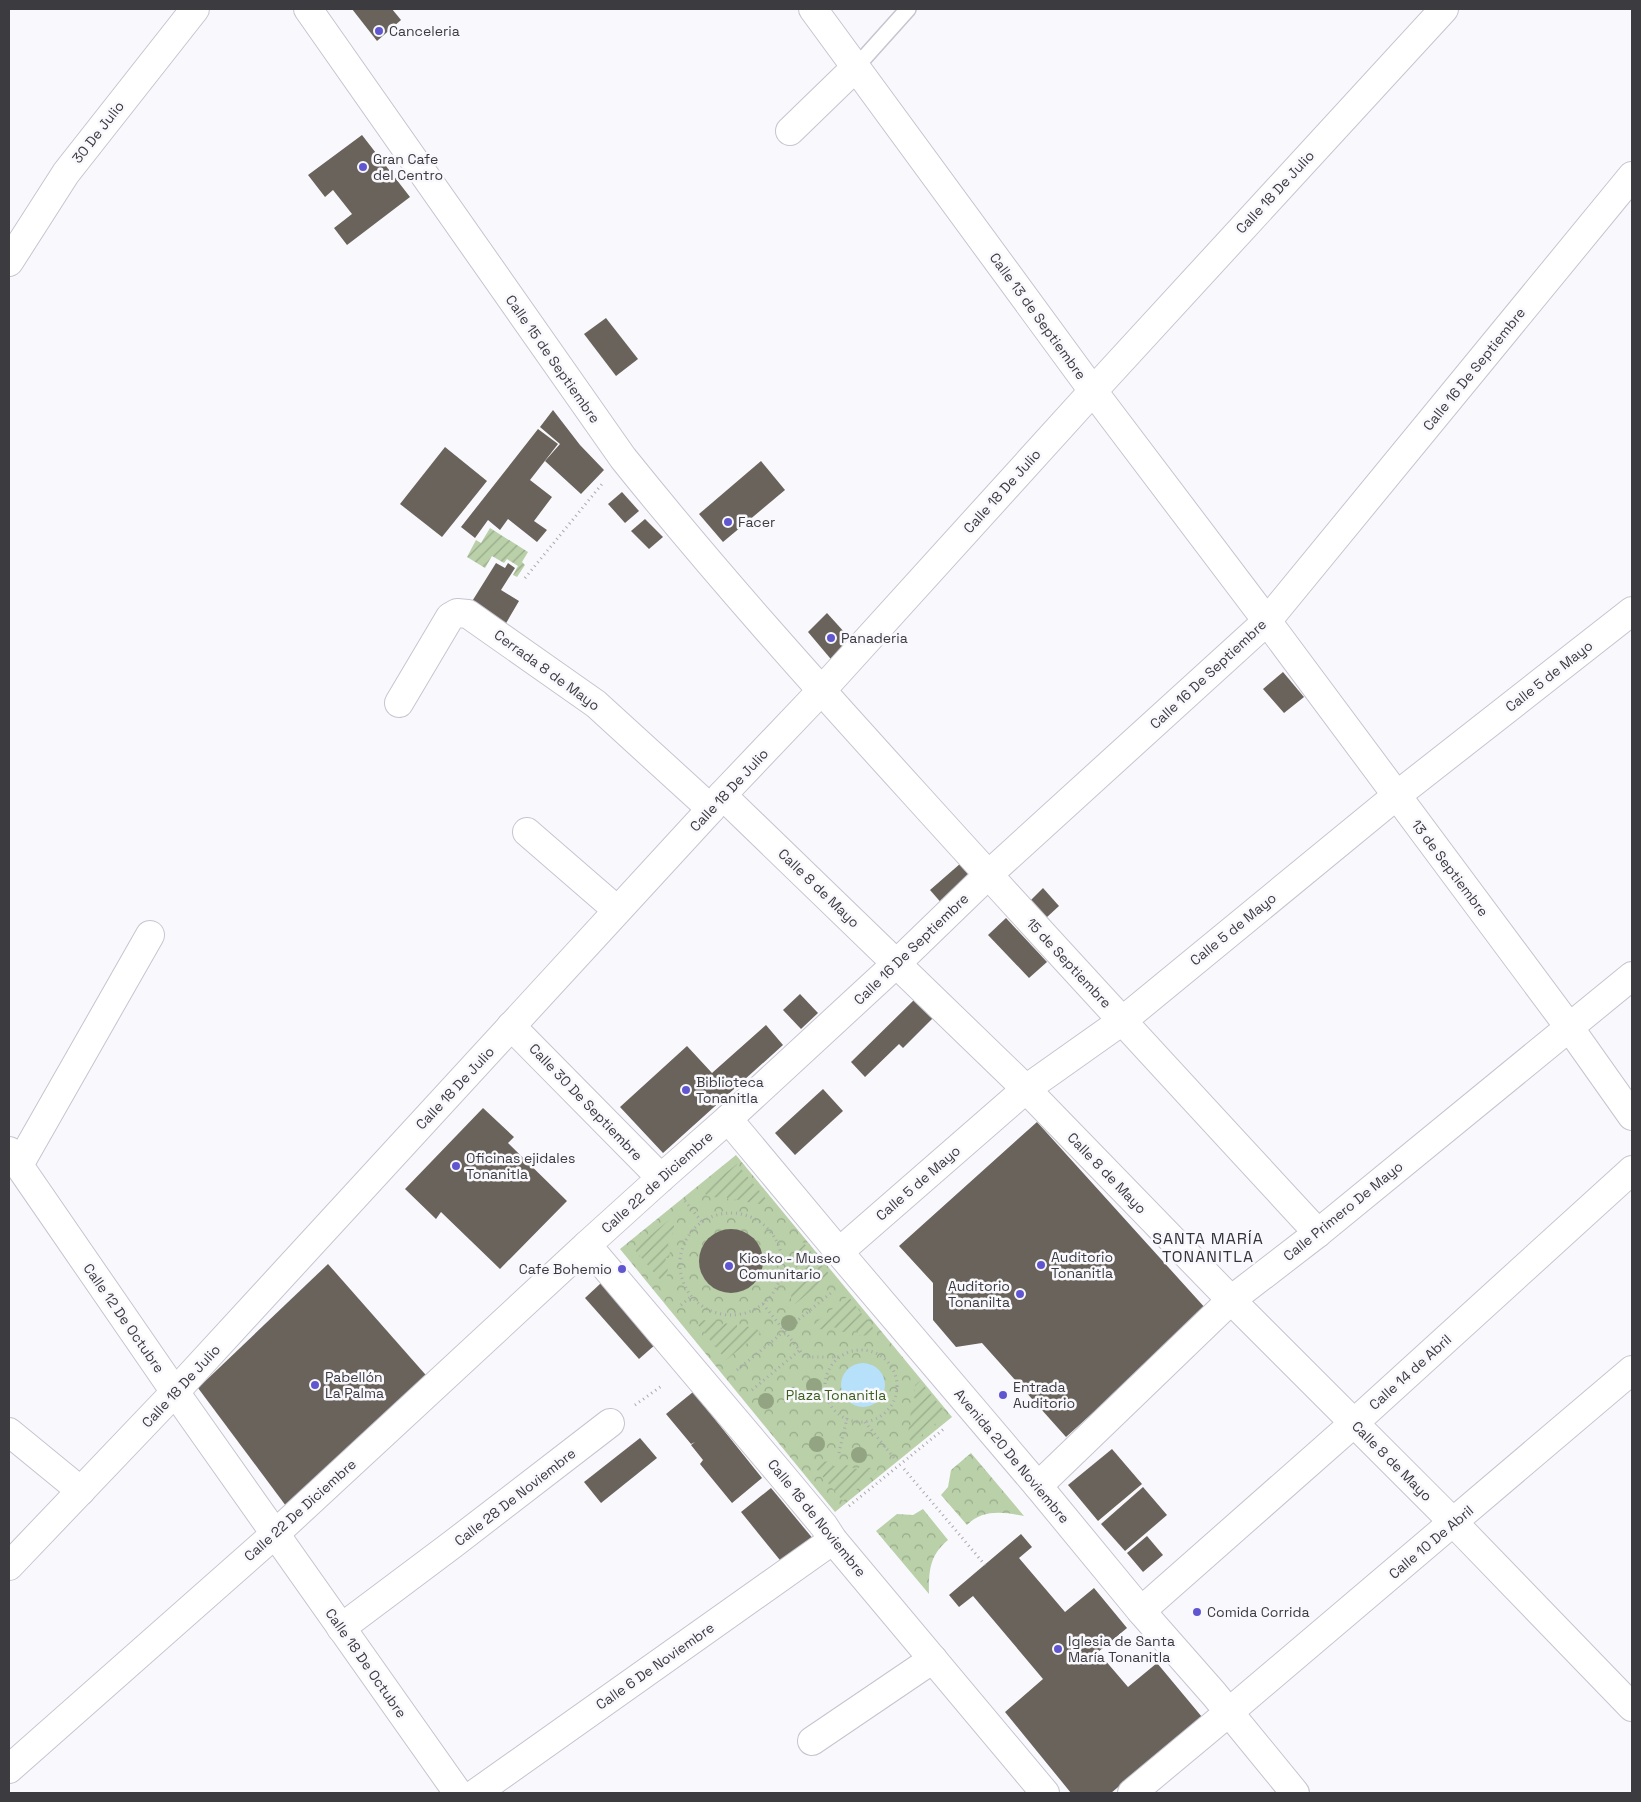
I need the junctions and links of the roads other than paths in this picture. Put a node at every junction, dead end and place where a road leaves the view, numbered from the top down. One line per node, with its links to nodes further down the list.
1 (195, 9): 9 (street, 30 De Julio)
2 (308, 9): 13 (street, Calle 15 de Septiembre)
3 (813, 9): 6 (street, Calle 13 de Septiembre)
4 (908, 9): 6 (lane)
5 (1444, 9): 10 (street, Calle 18 De Julio)
6 (856, 67): 7 (street); 10 (street, Calle 13 de Septiembre)
7 (790, 131)
8 (1632, 176): 12 (street, Calle 16 De Septiembre)
9 (9, 262)
10 (1093, 391): 12 (street, Calle 13 de Septiembre); 13 (street, Calle 18 De Julio)
11 (1632, 611): 15 (street, Calle 5 de Mayo)
12 (1267, 621): 15 (street, 13 de Septiembre); 18 (street, Calle 16 De Septiembre)
13 (822, 691): 16 (street, Calle 18 De Julio); 18 (street, 15 de Septiembre)
14 (399, 703): 16 (street, Cerrada 8 de Mayo)
15 (1396, 796): 23 (street, Calle 5 de Mayo); 25 (street, 13 de Septiembre)
16 (717, 802): 19 (street, Calle 18 De Julio); 21 (street, Calle 8 de Mayo)
17 (527, 832): 19 (street)
18 (988, 875): 21 (street, Calle 16 De Septiembre); 23 (street, 15 de Septiembre)
19 (617, 910): 24 (street, Calle 18 De Julio)
20 (150, 935): 29 (street)
21 (897, 963): 26 (street, Calle 8 de Mayo); 28 (street, Calle 16 De Septiembre)
22 (1632, 976): 25 (street, Calle Primero De Mayo)
23 (1122, 1021): 26 (street, Calle 5 de Mayo); 32 (street, 15 de Septiembre)
24 (512, 1026): 31 (street, Calle 30 De Septiembre); 37 (street, Calle 18 De Julio)
25 (1569, 1027): 27 (street, 13 de Septiembre); 32 (street, Calle Primero De Mayo)
26 (1026, 1090): 34 (street, Calle 5 de Mayo); 35 (street, Calle 8 de Mayo)
27 (1632, 1116)
28 (728, 1119): 31 (street, Calle 22 de Diciembre); 34 (street, Avenida 20 De Noviembre)
29 (14, 1158): 37 (street, Calle 12 De Octubre)
30 (1632, 1170): 38 (street, Calle 14 de Abril)
31 (661, 1178): 33 (street, Calle 22 de Diciembre)
32 (1318, 1233): 35 (street, Calle Primero De Mayo)
33 (587, 1245): 44 (street, Calle 18 de Noviembre); 45 (street, Calle 22 De Diciembre)
34 (839, 1252): 41 (street, Avenida 20 De Noviembre)
35 (1231, 1300): 38 (street, Calle 8 de Mayo); 41 (street, Calle Primero De Mayo)
36 (1632, 1370): 43 (street, Calle 10 De Abril)
37 (175, 1392): 42 (street, Calle 18 De Julio); 45 (street, Calle 12 De Octubre)
38 (1354, 1423): 43 (street, Calle 8 de Mayo); 47 (street, Calle 14 de Abril)
39 (610, 1424): 48 (street, Calle 28 De Noviembre)
40 (9, 1432): 42 (street)
41 (1038, 1486): 47 (street, Avenida 20 De Noviembre)
42 (81, 1491): 46 (street, Calle 18 De Julio)
43 (1454, 1523): 50 (street, Calle 8 de Mayo); 51 (street, Calle 10 De Abril)
44 (829, 1533): 49 (street, Calle 18 de Noviembre); 55 (street, Calle 6 De Noviembre)
45 (275, 1534): 48 (street, Calle 18 De Octubre); 53 (street, Calle 22 De Diciembre)
46 (9, 1566)
47 (1141, 1612): 51 (street, Avenida 20 De Noviembre)
48 (341, 1628): 54 (street, Calle 18 De Octubre)
49 (933, 1659): 52 (street); 56 (street, Calle 18 de Noviembre)
50 (1632, 1707)
51 (1228, 1713): 57 (street); 58 (street, Avenida 20 De Noviembre)
52 (812, 1741)
53 (9, 1769)
54 (458, 1793)
55 (476, 1793)
56 (1045, 1793)
57 (1132, 1793)
58 (1295, 1793)

